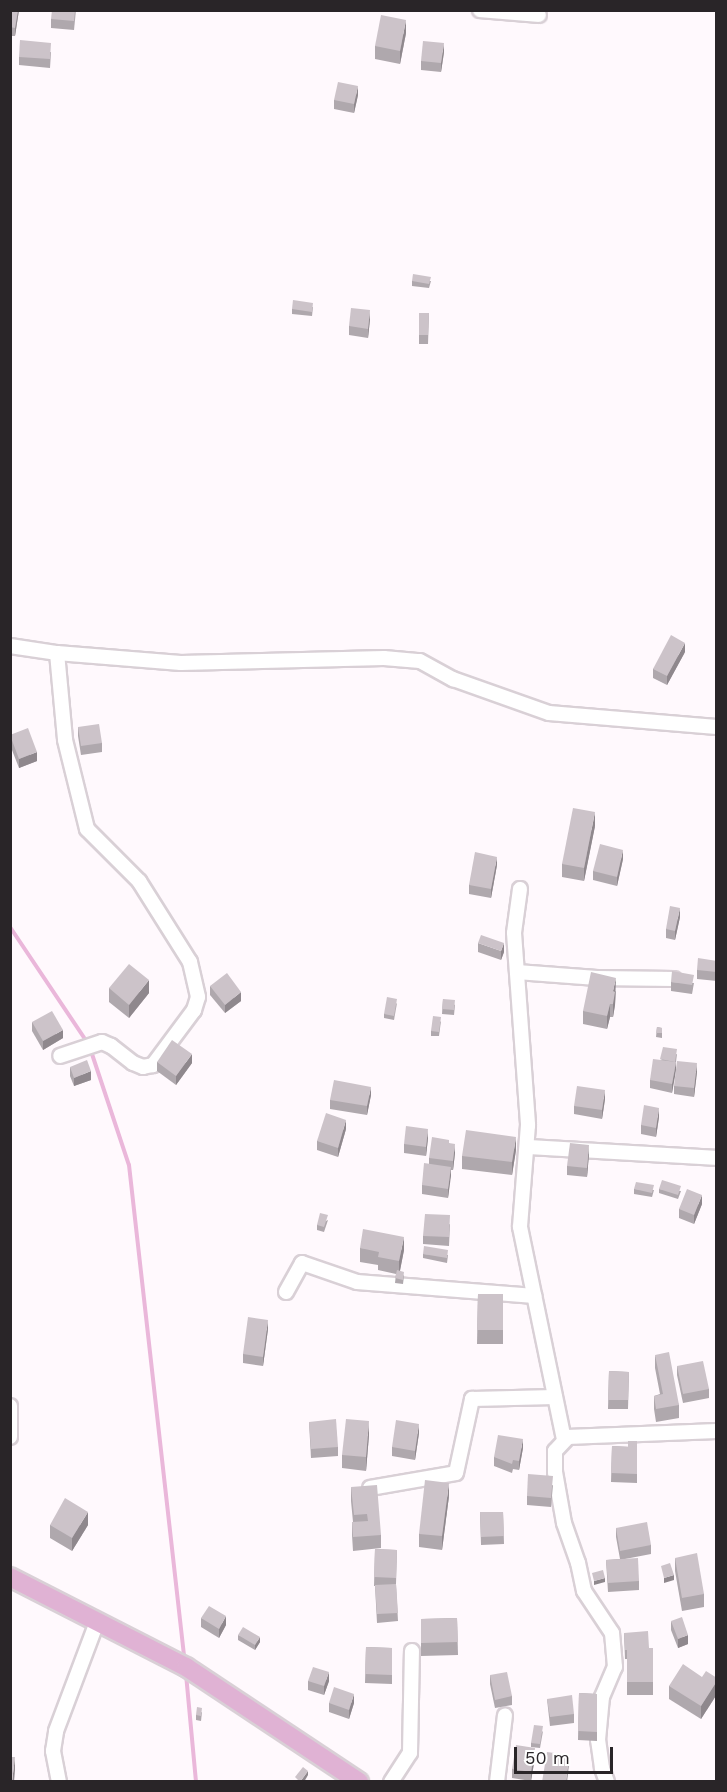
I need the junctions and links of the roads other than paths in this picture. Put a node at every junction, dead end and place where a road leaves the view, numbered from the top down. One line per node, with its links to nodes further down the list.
1 (480, 10): 2 (street)
2 (539, 15)
3 (10, 645): 4 (street)
4 (57, 653): 5 (street); 9 (street)
5 (717, 727)
6 (520, 889): 7 (street)
7 (517, 972): 8 (street); 10 (street)
8 (674, 979)
9 (60, 1056)
10 (526, 1147): 11 (street); 13 (street)
11 (717, 1158)
12 (286, 1292): 13 (street)
13 (534, 1296): 14 (street)
14 (555, 1397): 18 (street); 19 (street)
15 (10, 1406): 17 (street)
16 (717, 1431): 18 (street)
17 (10, 1437)
18 (564, 1440): 28 (street)
19 (370, 1488)
20 (10, 1577): 21 (main road)
21 (98, 1622): 24 (street); 25 (main road)
22 (412, 1651): 26 (street)
23 (505, 1715): 27 (street)
24 (59, 1782)
25 (359, 1782)
26 (391, 1782)
27 (497, 1782)
28 (607, 1782)

